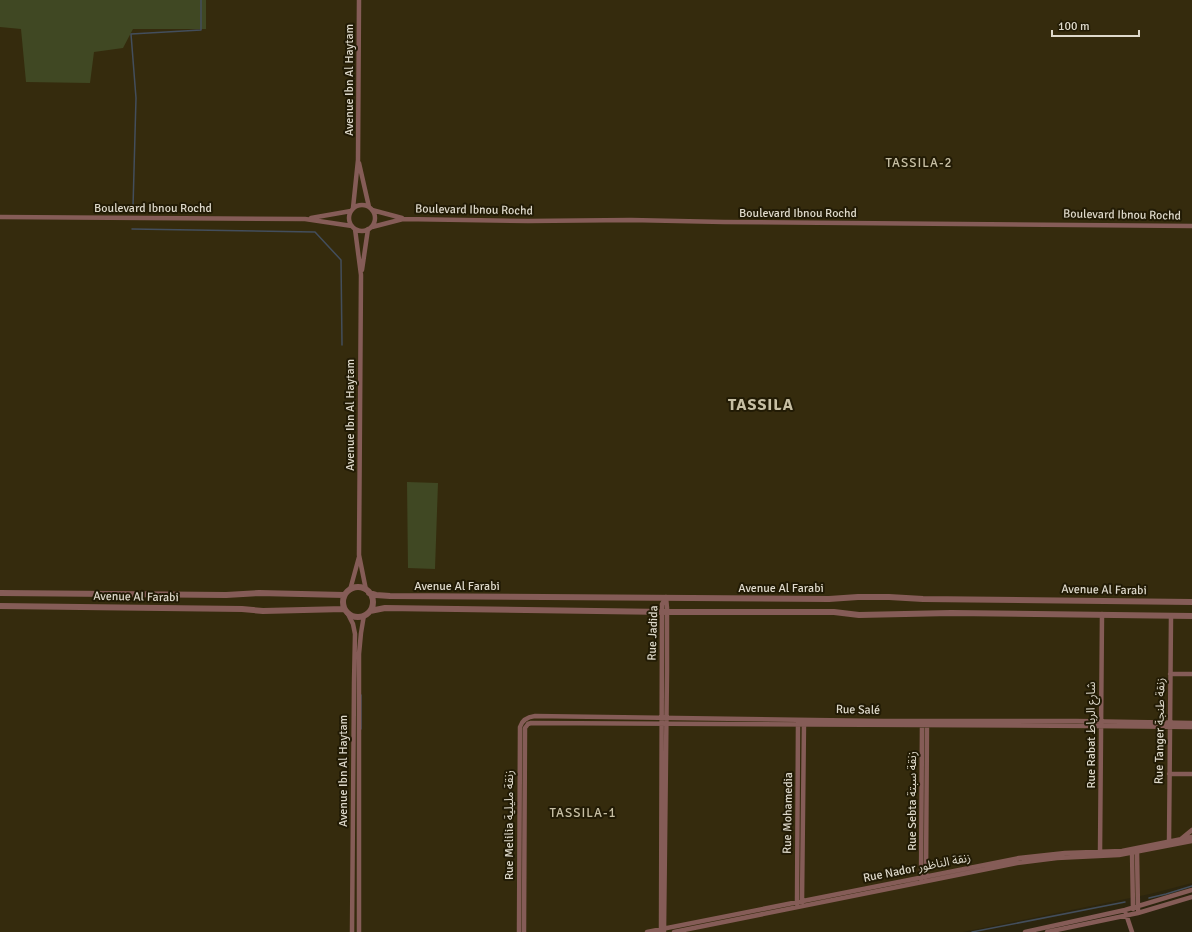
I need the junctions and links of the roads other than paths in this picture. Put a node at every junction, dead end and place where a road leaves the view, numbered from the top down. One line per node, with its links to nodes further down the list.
1 (359, 0): 2 (street, Avenue Ibn Al Haytam)
2 (358, 160): 3 (street, Avenue Ibn Al Haytam); 4 (street, Avenue Ibn Al Haytam)
3 (371, 209): 4 (street); 7 (street, Boulevard Ibnou Rochd); 10 (street)
4 (352, 210): 6 (street, Boulevard Ibnou Rochd); 9 (street)
5 (0, 217): 6 (street, Boulevard Ibnou Rochd)
6 (305, 219): 9 (street, Boulevard Ibnou Rochd)
7 (403, 219): 8 (street, Boulevard Ibnou Rochd); 10 (street, Boulevard Ibnou Rochd)
8 (1192, 226)
9 (353, 228): 10 (street); 11 (street, Avenue Ibn Al Haytam)
10 (370, 228): 11 (street, Avenue Ibn Al Haytam)
11 (361, 275): 12 (street, Avenue Ibn Al Haytam)
12 (359, 556): 13 (street, Avenue Ibn Al Haytam); 14 (street, Avenue Ibn Al Haytam)
13 (350, 590): 14 (street); 16 (street)
14 (368, 591): 17 (street, Avenue Al Farabi); 20 (street)
15 (0, 593): 16 (street, Avenue Al Farabi)
16 (344, 595): 21 (street)
17 (666, 597): 18 (street, Avenue Al Farabi); 22 (street, Rue Jadida)
18 (1192, 602)
19 (0, 606): 21 (street, Avenue Al Farabi)
20 (370, 610): 22 (street, Avenue Al Farabi); 24 (street)
21 (346, 611): 24 (street); 48 (street, Avenue Ibn Al Haytam)
22 (665, 612): 23 (street, Avenue Al Farabi); 29 (street, Rue Jadida)
23 (1102, 614): 25 (street, Avenue Al Farabi); 34 (street, Rue Rabat شارع الرباط)
24 (364, 615): 49 (street, Avenue Ibn Al Haytam)
25 (1171, 616): 26 (street, Avenue Al Farabi); 27 (street, Rue Tanger زنقة طنجة)
26 (1192, 616)
27 (1170, 674): 28 (street); 35 (street, Rue Tanger زنقة طنجة)
28 (1192, 674)
29 (664, 721): 30 (street, Rue Salé); 31 (street, Rue Salé); 57 (street, Rue Jadida)
30 (526, 722): 61 (street, Rue Melilia زنقة مليلية); 62 (street, Rue Melilia زنقة مليلية)
31 (801, 722): 32 (street, Rue Salé); 52 (street, Rue Mohamedia)
32 (925, 723): 34 (street, Rue Salé); 47 (street, Rue Sebta زنقة سبتة)
33 (1192, 723): 35 (street, Rue Salé)
34 (1101, 724): 35 (street, Rue Salé); 46 (street, Rue Rabat شارع الرباط)
35 (1170, 725): 36 (street, Rue Salé); 37 (street, Rue Tanger زنقة طنجة)
36 (1192, 728)
37 (1169, 774): 38 (street); 44 (street, Rue Tanger زنقة طنجة)
38 (1192, 774)
39 (1192, 830): 42 (street)
40 (1192, 834): 41 (street)
41 (1190, 838): 42 (street)
42 (1182, 841): 43 (street, Rue Nador زنقة الناظور); 44 (street, Rue Nador زنقة الناظور); 44 (street, Rue Nador زنقة الناظور)
43 (1192, 841)
44 (1168, 844): 45 (street, Rue Nador زنقة الناظور)
45 (1135, 851): 46 (street, Rue Nador زنقة الناظور); 53 (street)
46 (1100, 854): 47 (street, Rue Nador زنقة الناظور)
47 (924, 879): 52 (street, Rue Nador زنقة الناظور)
48 (353, 882): 49 (street); 59 (street, Avenue Ibn Al Haytam)
49 (359, 882): 60 (street, Avenue Ibn Al Haytam)
50 (1192, 890): 53 (street)
51 (1192, 897): 55 (street)
52 (799, 904): 57 (street, Rue Nador زنقة الناظور); 64 (street, Rue Nador زنقة الناظور)
53 (1135, 907): 54 (street); 55 (street)
54 (1125, 910): 56 (street); 58 (street)
55 (1136, 914): 56 (street)
56 (1126, 916): 58 (street); 66 (street)
57 (662, 931): 63 (street, Rue Nador زنقة الناظور)
58 (1046, 931): 65 (street)
59 (352, 932)
60 (359, 932)
61 (519, 932)
62 (524, 932)
63 (647, 932)
64 (674, 932)
65 (1025, 932)
66 (1132, 932)

